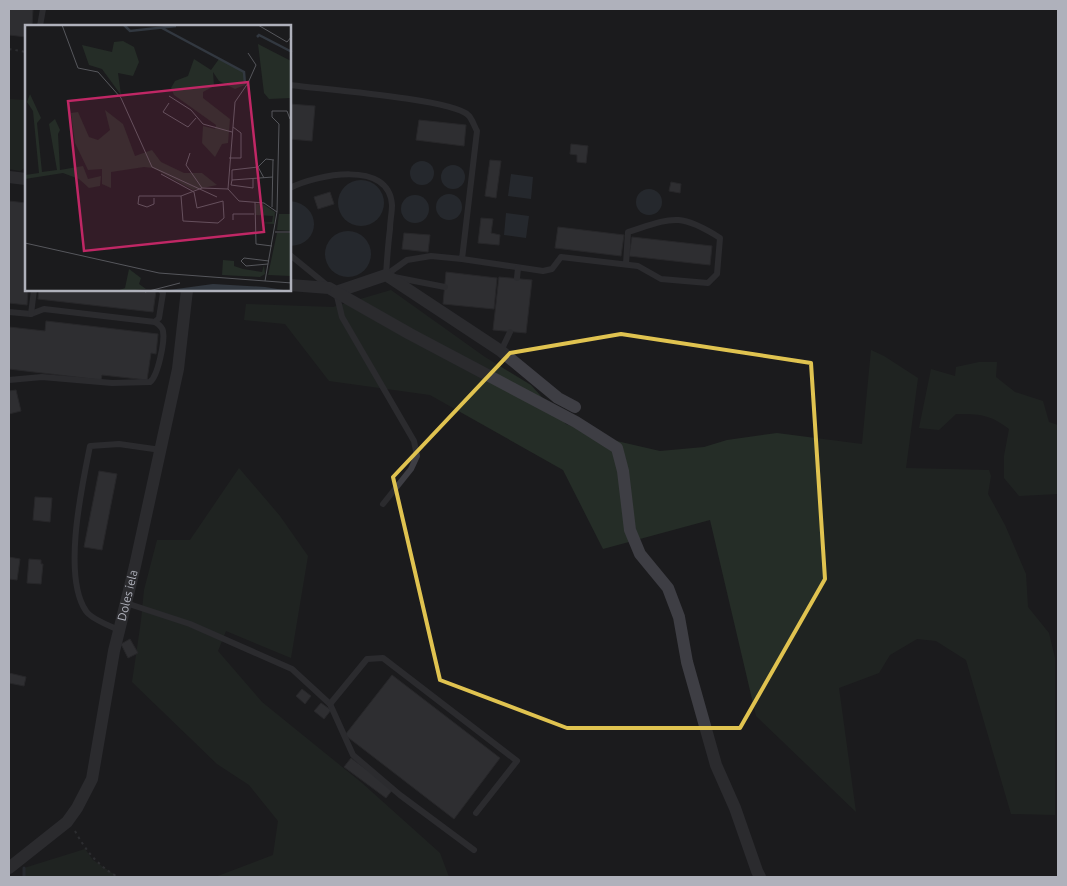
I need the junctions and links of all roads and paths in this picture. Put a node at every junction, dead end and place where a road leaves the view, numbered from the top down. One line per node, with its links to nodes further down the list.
1 (43, 9): 2 (lane)
2 (40, 25)
3 (9, 49): 4 (path)
4 (25, 52)
5 (291, 85): 10 (lane)
6 (9, 176): 7 (street)
7 (25, 179)
8 (291, 188): 13 (lane)
9 (291, 256): 20 (lane)
10 (462, 259): 12 (lane); 13 (lane)
11 (626, 264): 11 (lane); 12 (lane)
12 (518, 268): 14 (lane)
13 (386, 275): 16 (lane); 20 (street); 25 (street)
14 (518, 278)
15 (291, 286): 20 (street)
16 (445, 287)
17 (34, 291): 22 (lane)
18 (162, 291): 23 (lane)
19 (187, 291): 28 (street, Doles iela)
20 (336, 292): 29 (lane); 38 (street)
21 (9, 312): 22 (lane)
22 (31, 314): 23 (lane)
23 (155, 322): 26 (lane)
24 (510, 332): 25 (lane)
25 (501, 351): 27 (street)
26 (9, 380)
27 (575, 408)
28 (161, 450): 30 (street, Doles iela); 31 (lane)
29 (383, 504)
30 (126, 603): 31 (street, Doles iela); 32 (lane)
31 (119, 630): 34 (street, Doles iela)
32 (330, 704): 33 (lane); 35 (lane)
33 (476, 813)
34 (69, 820): 36 (street, Doles iela); 37 (path)
35 (474, 850)
36 (9, 868)
37 (118, 877)
38 (760, 877)

